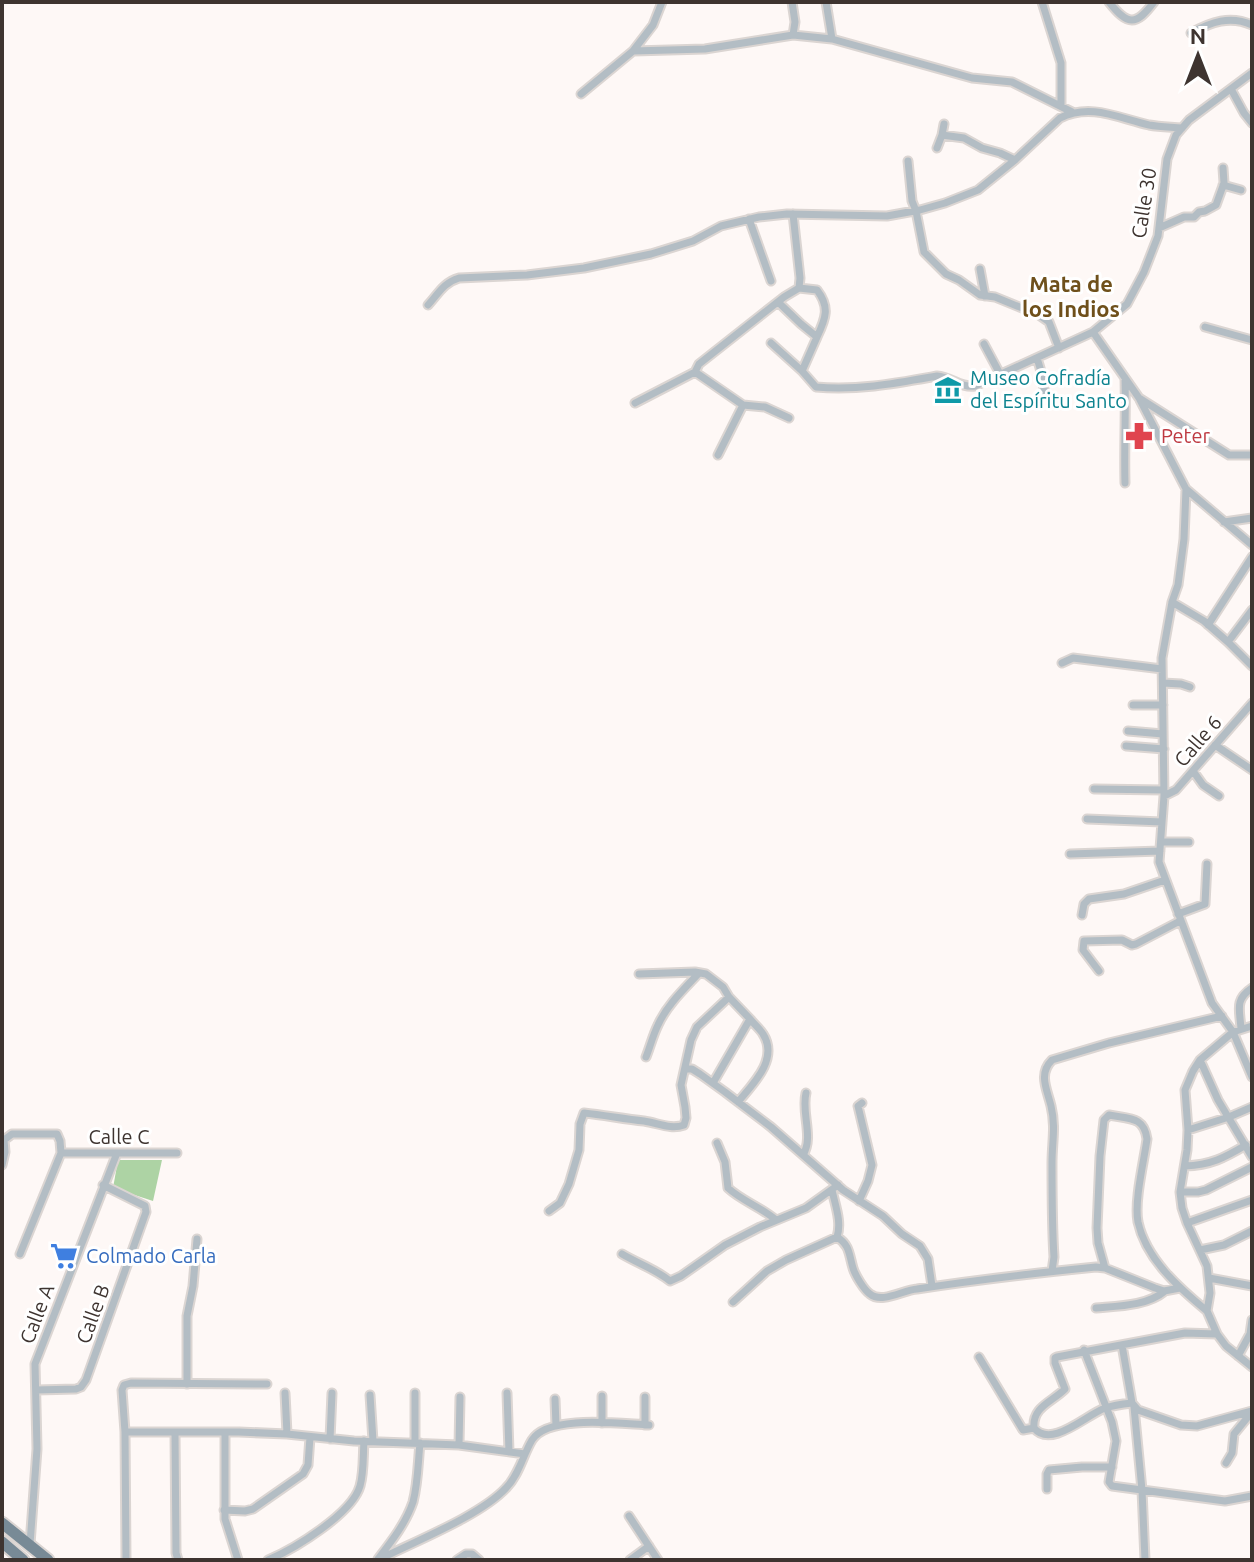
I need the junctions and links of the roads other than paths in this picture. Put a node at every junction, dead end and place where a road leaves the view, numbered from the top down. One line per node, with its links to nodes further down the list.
1 (662, 2): 11 (street)
2 (792, 2): 9 (street)
3 (826, 2): 10 (street)
4 (1042, 2): 15 (street)
5 (1109, 2): 6 (street)
6 (1154, 2)
7 (1252, 25): 8 (street)
8 (1191, 33)
9 (793, 35): 10 (street); 11 (street)
10 (832, 39): 15 (street)
11 (633, 51): 14 (street)
12 (1252, 73): 13 (street, Calle 30)
13 (1231, 89): 17 (street); 19 (street, Calle 30)
14 (581, 94)
15 (1061, 106): 16 (street)
16 (1072, 112): 19 (street); 22 (street)
17 (1252, 123)
18 (944, 124): 20 (street)
19 (1182, 128): 30 (street, Calle 30)
20 (942, 135): 21 (street); 22 (street)
21 (937, 148)
22 (1015, 160): 27 (street)
23 (908, 161): 27 (street)
24 (1223, 168): 25 (street)
25 (1223, 185): 26 (street); 30 (street)
26 (1241, 190)
27 (916, 211): 28 (street); 34 (street)
28 (793, 214): 29 (street); 33 (street)
29 (749, 219): 32 (street); 36 (street)
30 (1159, 228): 38 (street, Calle 30)
31 (980, 269): 34 (street)
32 (771, 281)
33 (799, 288): 35 (street); 39 (street)
34 (985, 296): 43 (street)
35 (778, 302): 39 (street); 46 (street)
36 (428, 305)
37 (1205, 327): 40 (street)
38 (1093, 332): 43 (street, Calle 30); 48 (street)
39 (817, 337): 45 (street)
40 (1252, 340)
41 (771, 343): 45 (street)
42 (984, 344): 47 (street)
43 (1059, 348): 44 (street, Calle 30)
44 (1037, 358): 47 (street, Calle 30); 49 (street)
45 (802, 371): 47 (street, Calle 30)
46 (695, 372): 51 (street); 52 (street)
47 (1000, 374)
48 (1125, 377): 50 (street); 56 (street)
49 (1045, 394)
50 (1139, 398): 55 (street); 57 (street)
51 (635, 403)
52 (743, 405): 53 (street); 54 (street)
53 (789, 418)
54 (718, 455)
55 (1252, 455)
56 (1125, 483)
57 (1186, 489): 59 (street); 62 (street)
58 (1252, 518): 59 (street)
59 (1224, 522): 60 (street)
60 (1252, 545)
61 (1252, 557): 64 (street)
62 (1172, 602): 64 (street); 68 (street)
63 (1252, 610): 65 (street)
64 (1208, 625): 65 (street)
65 (1228, 642): 67 (street)
66 (1062, 663): 68 (street)
67 (1252, 666)
68 (1162, 669): 69 (street)
69 (1163, 683): 70 (street); 73 (street)
70 (1190, 687)
71 (1252, 703): 76 (street, Calle 6)
72 (1133, 705): 73 (street)
73 (1163, 705): 75 (street)
74 (1128, 731): 75 (street)
75 (1163, 734): 78 (street)
76 (1215, 745): 79 (street); 80 (street, Calle 6)
77 (1126, 746): 78 (street)
78 (1164, 749): 82 (street)
79 (1252, 770)
80 (1193, 771): 82 (street, Calle 6); 83 (street)
81 (1094, 789): 82 (street)
82 (1164, 793): 85 (street)
83 (1219, 796)
84 (1087, 819): 85 (street)
85 (1162, 822): 87 (street)
86 (1189, 842): 87 (street)
87 (1161, 846): 88 (street); 90 (street)
88 (1070, 854)
89 (1207, 864): 92 (street)
90 (1165, 880): 91 (street); 92 (street)
91 (1082, 915)
92 (1179, 918): 93 (street); 98 (street)
93 (1099, 971)
94 (699, 973): 95 (street); 97 (street); 102 (street)
95 (639, 974)
96 (1252, 988): 101 (street)
97 (729, 997): 99 (street); 104 (street)
98 (1222, 1016): 101 (street); 138 (street)
99 (750, 1019): 106 (street); 108 (street)
100 (1252, 1026): 101 (street)
101 (1237, 1030): 103 (street); 105 (street)
102 (646, 1057)
103 (1200, 1060): 111 (street); 112 (street)
104 (686, 1069): 106 (street); 128 (street)
105 (1252, 1077)
106 (713, 1083): 108 (street)
107 (806, 1093): 118 (street)
108 (738, 1102): 118 (street)
109 (862, 1103): 127 (street)
110 (1252, 1107): 111 (street)
111 (1229, 1117): 112 (street); 114 (street)
112 (1188, 1130): 121 (street)
113 (717, 1143): 129 (street)
114 (1246, 1145): 119 (street); 121 (street)
115 (61, 1153): 116 (street, Calle C); 120 (street); 135 (street)
116 (117, 1153): 117 (street, Calle C); 123 (street, Calle A)
117 (177, 1153)
118 (803, 1155): 124 (street)
119 (1252, 1157)
120 (2, 1165)
121 (1185, 1166): 125 (street)
122 (1252, 1167): 125 (street)
123 (103, 1185): 156 (street, Calle A); 156 (street, Calle B)
124 (835, 1188): 127 (street); 129 (street); 132 (street)
125 (1180, 1192): 130 (street)
126 (1252, 1200): 130 (street)
127 (859, 1201): 140 (street)
128 (549, 1211)
129 (776, 1220): 136 (street)
130 (1187, 1223): 134 (street)
131 (1252, 1231): 134 (street)
132 (837, 1237): 140 (street); 144 (street)
133 (197, 1239): 154 (street)
134 (1200, 1250): 139 (street)
135 (20, 1254)
136 (622, 1254)
137 (1105, 1268): 138 (street); 142 (street); 143 (street)
138 (1052, 1271): 140 (street)
139 (1209, 1278): 141 (street); 146 (street)
140 (932, 1286)
141 (1252, 1286)
142 (1180, 1288): 143 (street); 146 (street)
143 (1165, 1291): 145 (street)
144 (733, 1302)
145 (1096, 1308)
146 (1207, 1311): 148 (street)
147 (1252, 1320): 151 (street)
148 (1217, 1334): 149 (street); 151 (street)
149 (1122, 1345): 150 (street); 166 (street)
150 (1084, 1350): 167 (street); 171 (street)
151 (1238, 1356): 153 (street)
152 (979, 1357): 171 (street)
153 (1252, 1367)
154 (187, 1384): 155 (street); 172 (street)
155 (267, 1384)
156 (36, 1390): 193 (street, Calle A)
157 (285, 1393): 175 (street)
158 (332, 1393): 177 (street)
159 (415, 1393): 179 (street)
160 (507, 1393): 181 (street)
161 (370, 1395): 178 (street)
162 (602, 1396): 169 (street)
163 (460, 1397): 180 (street)
164 (645, 1397): 169 (street)
165 (555, 1399): 170 (street)
166 (1133, 1405): 167 (street); 168 (street); 186 (street)
167 (1107, 1407): 171 (street); 184 (street)
168 (1252, 1412): 183 (street)
169 (602, 1423): 170 (street)
170 (556, 1426): 182 (street)
171 (1034, 1428)
172 (125, 1432): 174 (street); 198 (street)
173 (225, 1432): 174 (street); 175 (street); 188 (street)
174 (175, 1433): 199 (street)
175 (287, 1434): 176 (street)
176 (310, 1437): 177 (street); 188 (street)
177 (330, 1439): 178 (street)
178 (368, 1441): 179 (street); 201 (street)
179 (417, 1443): 180 (street); 191 (street)
180 (459, 1445): 181 (street)
181 (509, 1452): 182 (street)
182 (525, 1454): 195 (street)
183 (1226, 1463)
184 (1112, 1467): 185 (street); 186 (street)
185 (1047, 1489)
186 (1142, 1490): 187 (street); 207 (street)
187 (1252, 1496)
188 (224, 1510): 200 (street)
189 (629, 1516): 194 (street)
190 (2, 1523): 193 (main road)
191 (394, 1536): 195 (street); 202 (street)
192 (2, 1542): 196 (main road)
193 (30, 1544): 197 (main road)
194 (649, 1546): 205 (street); 206 (street)
195 (404, 1547): 202 (street)
196 (23, 1560)
197 (48, 1560)
198 (126, 1560)
199 (178, 1560)
200 (238, 1560)
201 (268, 1560)
202 (378, 1560)
203 (457, 1560): 204 (street)
204 (479, 1560)
205 (630, 1560)
206 (658, 1560)
207 (1145, 1560)

